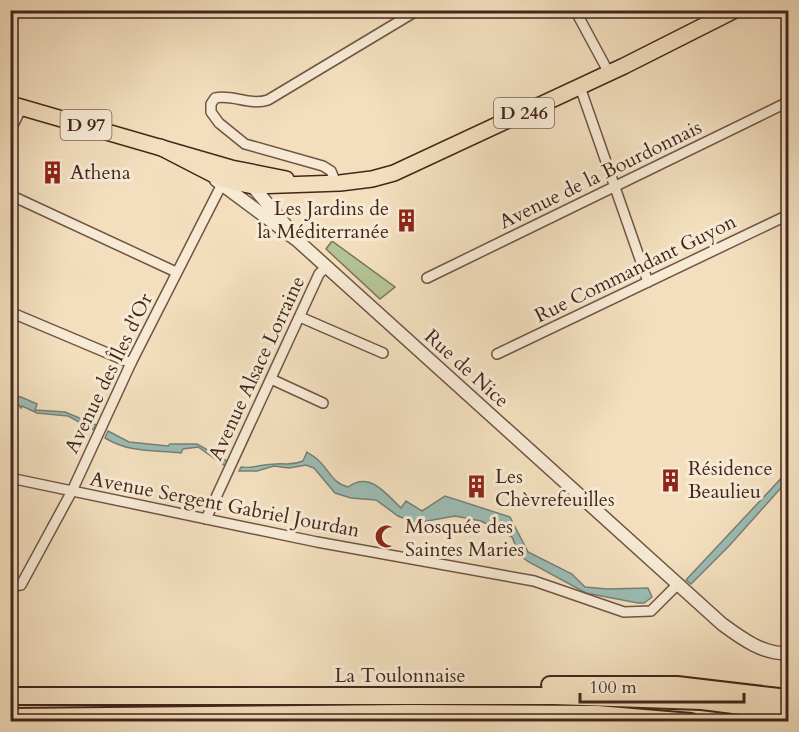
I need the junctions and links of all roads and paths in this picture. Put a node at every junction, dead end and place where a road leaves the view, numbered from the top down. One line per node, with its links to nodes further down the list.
1 (399, 10): 4 (street)
2 (575, 10): 5 (street)
3 (735, 10): 5 (main road, D 246)
4 (415, 13): 14 (street)
5 (609, 73): 6 (main road, D 246)
6 (580, 87): 14 (main road, D 246); 17 (street)
7 (789, 102): 17 (street, Avenue de la Bourdonnais)
8 (16, 105): 9 (street); 10 (main road, D 97)
9 (10, 131)
10 (160, 147): 11 (main road, D 97); 12 (main road, D 97)
11 (198, 167): 12 (main road, D 246)
12 (225, 177): 13 (main road, D 246); 16 (main road, D 246); 21 (street, Rue de Nice / D 97); 23 (street, Avenue des Îles d'Or)
13 (304, 183): 14 (main road, D 246); 15 (main road, D 246)
14 (336, 183)
15 (280, 185): 16 (main road, D 246); 19 (street)
16 (254, 186): 19 (street, D 97)
17 (615, 187): 24 (street, Avenue de la Bourdonnais); 25 (street)
18 (10, 195): 23 (street)
19 (273, 210): 21 (street, D 97)
20 (789, 215): 25 (street, Rue Commandant Guyon)
21 (298, 241): 22 (street, Rue de Nice / D 97)
22 (327, 266): 27 (street, Avenue Alsace Lorraine); 36 (street, Rue de Nice / D 97)
23 (176, 272): 30 (street, Avenue des Îles d'Or)
24 (427, 278)
25 (648, 282): 29 (street, Rue Commandant Guyon)
26 (10, 312): 30 (street)
27 (300, 317): 28 (street); 31 (street, Avenue Alsace Lorraine)
28 (383, 353)
29 (497, 354)
30 (131, 363): 34 (street, Avenue des Îles d'Or)
31 (271, 379): 32 (street); 35 (street, Avenue Alsace Lorraine)
32 (323, 403)
33 (10, 478): 34 (street, Avenue Sergent Gabriel Jourdan)
34 (72, 491): 35 (street, Avenue Sergent Gabriel Jourdan); 37 (street, Avenue des Îles d'Or)
35 (206, 519): 36 (street, Avenue Sergent Gabriel Jourdan)
36 (677, 585): 38 (street, Rue de Nice / D 97)
37 (10, 586)
38 (789, 653)
39 (10, 696): 40 (highway, La Toulonnaise)
40 (401, 696): 41 (highway); 42 (highway, La Toulonnaise)
41 (789, 698)
42 (789, 712)
43 (10, 717): 44 (highway, La Toulonnaise)
44 (118, 717): 45 (highway); 46 (highway, La Toulonnaise)
45 (218, 722)
46 (692, 722)

